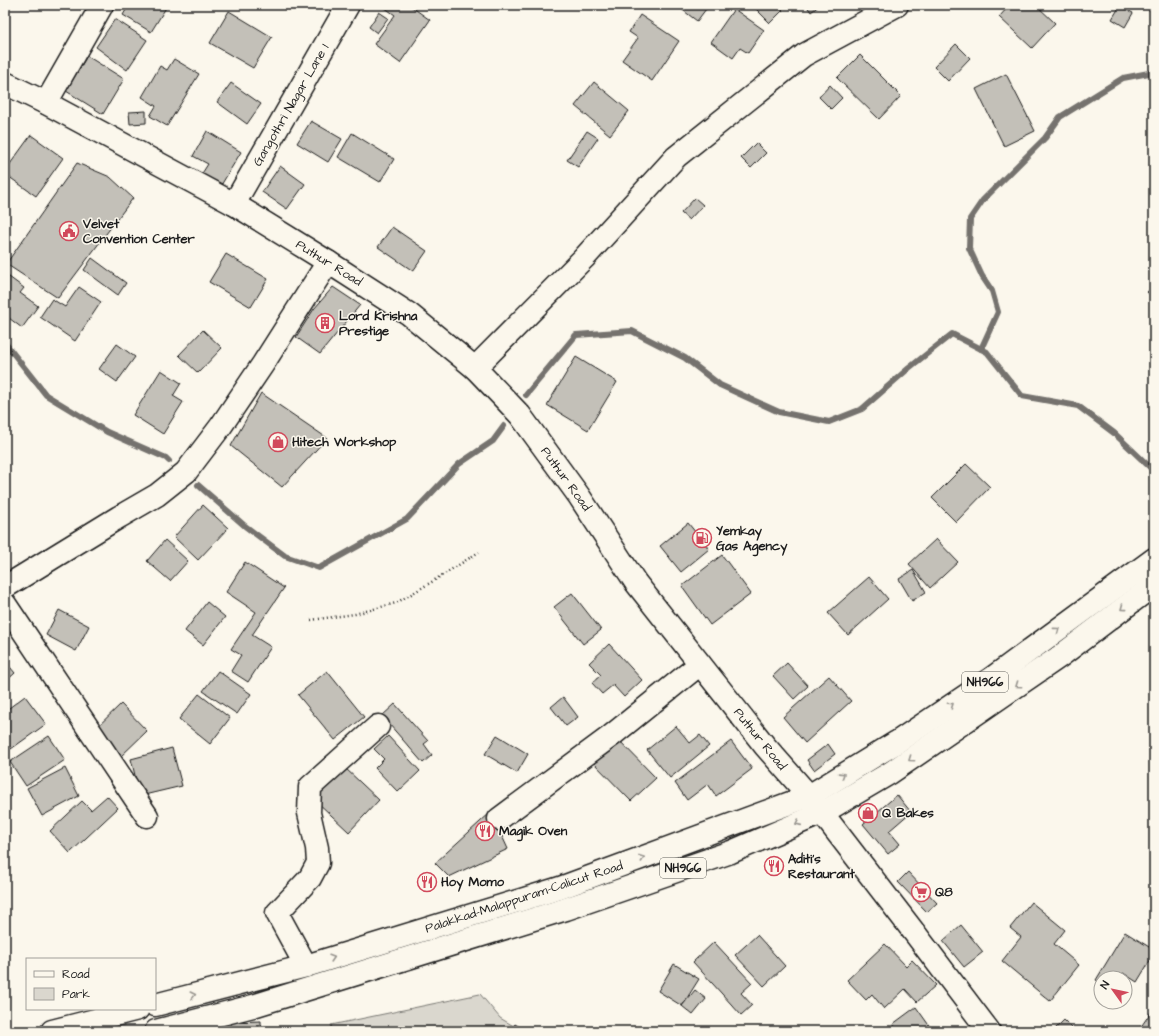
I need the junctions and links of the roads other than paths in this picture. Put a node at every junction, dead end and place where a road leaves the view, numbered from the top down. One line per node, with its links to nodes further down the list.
1 (102, 5): 5 (main road)
2 (348, 5): 6 (main road, Gangothri Nagar Lane 1)
3 (897, 5): 8 (main road)
4 (5, 83): 5 (main road, Puthur Road)
5 (46, 103): 6 (main road, Puthur Road)
6 (234, 204): 7 (main road, Puthur Road)
7 (328, 262): 8 (main road, Puthur Road); 11 (main road)
8 (475, 368): 13 (main road, Puthur Road)
9 (1154, 559): 15 (main road, Palakkad-Malappuram-Calicut Road / NH966, one-way to 9)
10 (1154, 585): 15 (main road, Palakkad-Malappuram-Calicut Road / NH966, one-way to 15)
11 (5, 587)
12 (5, 604): 16 (main road)
13 (700, 664): 15 (main road, Puthur Road); 17 (main road)
14 (378, 726): 18 (main road)
15 (815, 804): 18 (main road, Palakkad-Malappuram-Calicut Road / NH966, one-way to 15); 22 (main road, Palakkad-Malappuram-Calicut Road / NH966, one-way to 22); 23 (main road, Puthur Road)
16 (146, 816)
17 (498, 819)
18 (306, 966): 19 (main road, Palakkad-Malappuram-Calicut Road / NH966, one-way to 18)
19 (156, 1005)
20 (134, 1010): 21 (main road)
21 (52, 1031)
22 (156, 1031)
23 (989, 1031)

